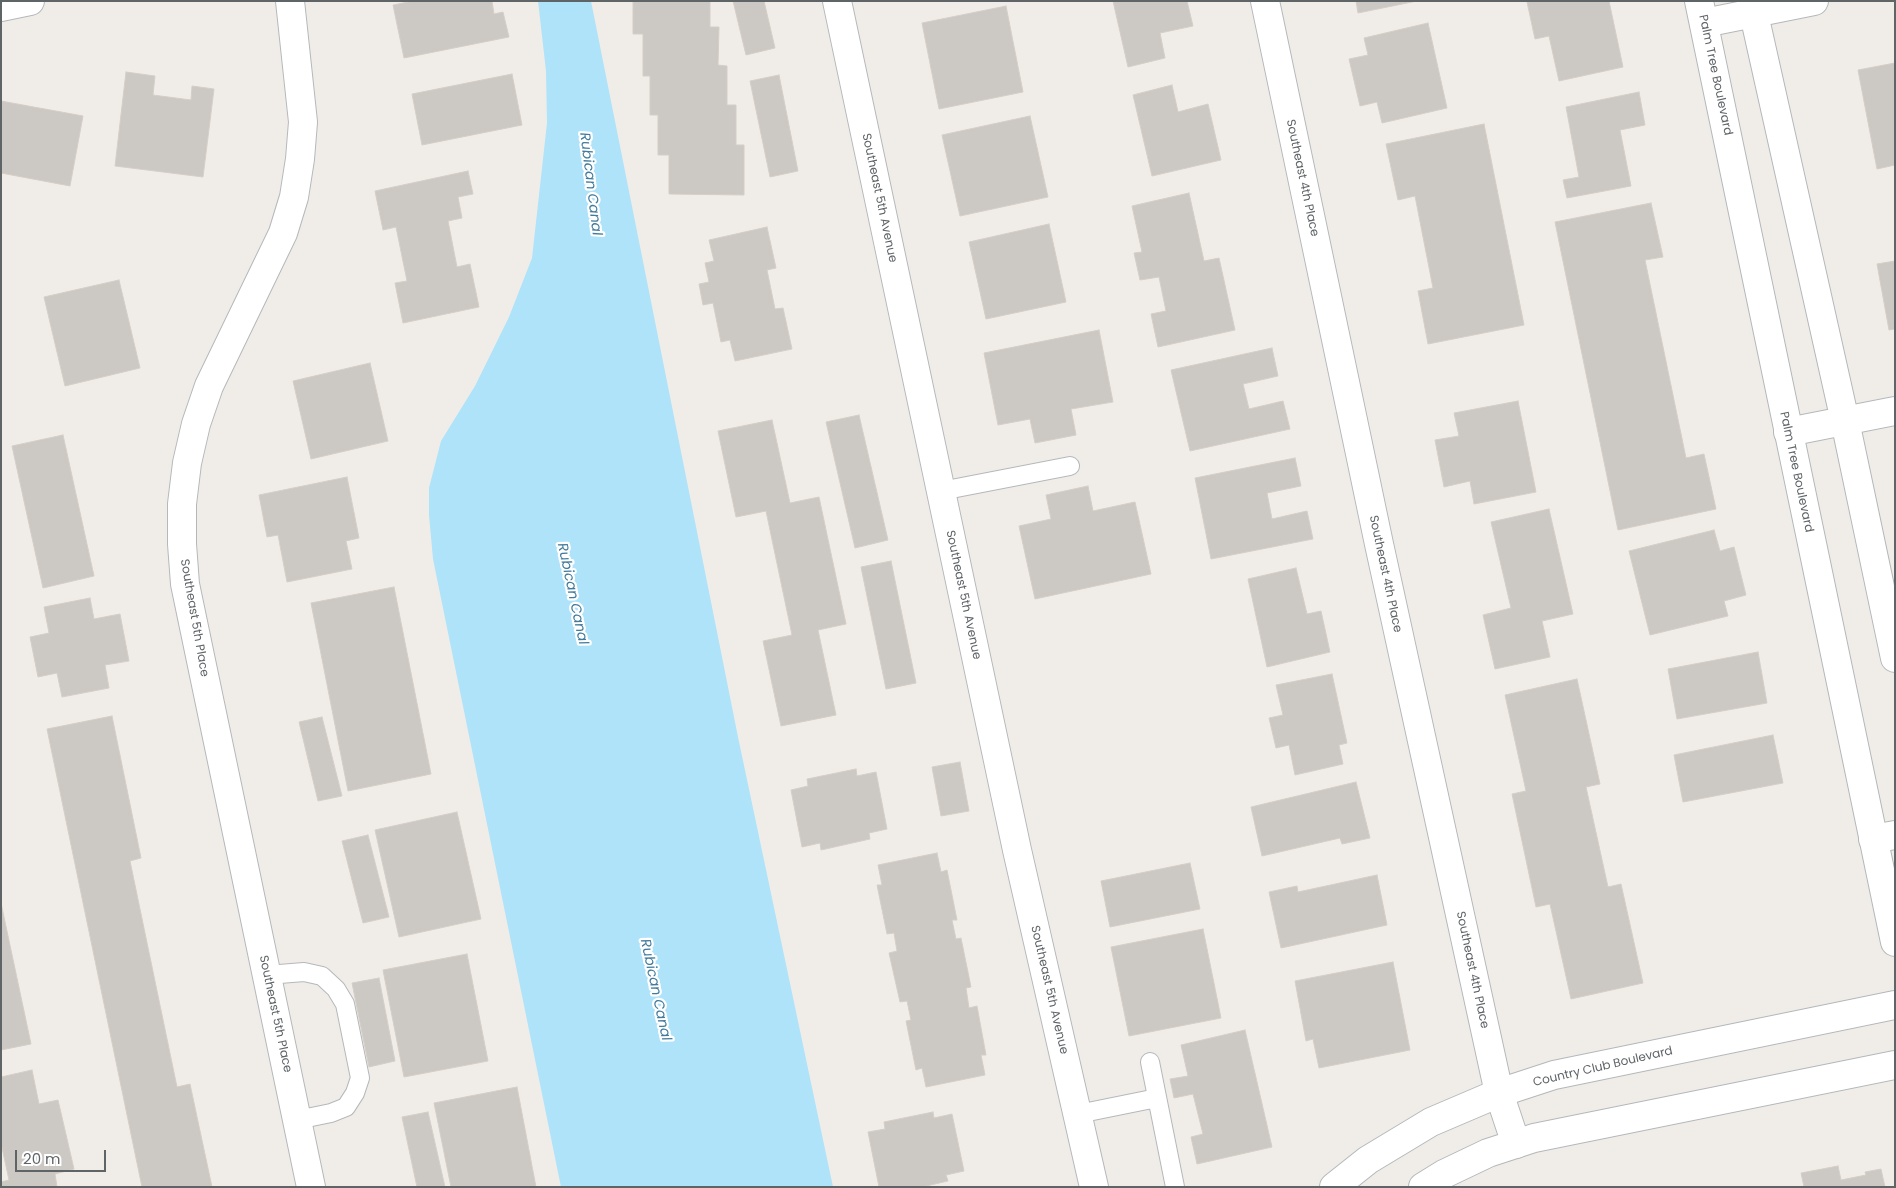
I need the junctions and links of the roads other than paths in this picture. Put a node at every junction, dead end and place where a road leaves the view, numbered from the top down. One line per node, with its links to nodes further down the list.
1 (30, 1): 6 (street)
2 (290, 1): 17 (street, Southeast 5th Place)
3 (837, 1): 13 (street, Southeast 5th Avenue)
4 (1265, 1): 21 (street, Southeast 4th Place)
5 (1814, 1): 7 (street)
6 (1, 7)
7 (1753, 8): 8 (street); 10 (street)
8 (1702, 12): 11 (street, Palm Tree Boulevard)
9 (1895, 411): 10 (street)
10 (1845, 421): 11 (street); 14 (street)
11 (1788, 432): 15 (street, Palm Tree Boulevard)
12 (1070, 466): 13 (lane)
13 (941, 491): 23 (street, Southeast 5th Avenue)
14 (1895, 658)
15 (1884, 837): 16 (street, Palm Tree Boulevard)
16 (1895, 942)
17 (267, 976): 24 (street, Southeast 5th Place); 24 (lane)
18 (1895, 1005): 21 (street, Country Club Boulevard)
19 (1150, 1062): 22 (lane)
20 (1895, 1065): 25 (street)
21 (1499, 1093): 25 (street, Southeast 4th Place); 29 (street, Country Club Boulevard)
22 (1157, 1098): 23 (lane); 28 (lane)
23 (1078, 1114): 27 (street, Southeast 5th Avenue)
24 (298, 1120): 26 (street, Southeast 5th Place)
25 (1516, 1144): 30 (street)
26 (311, 1187)
27 (1094, 1187)
28 (1175, 1187)
29 (1334, 1187)
30 (1423, 1187)

